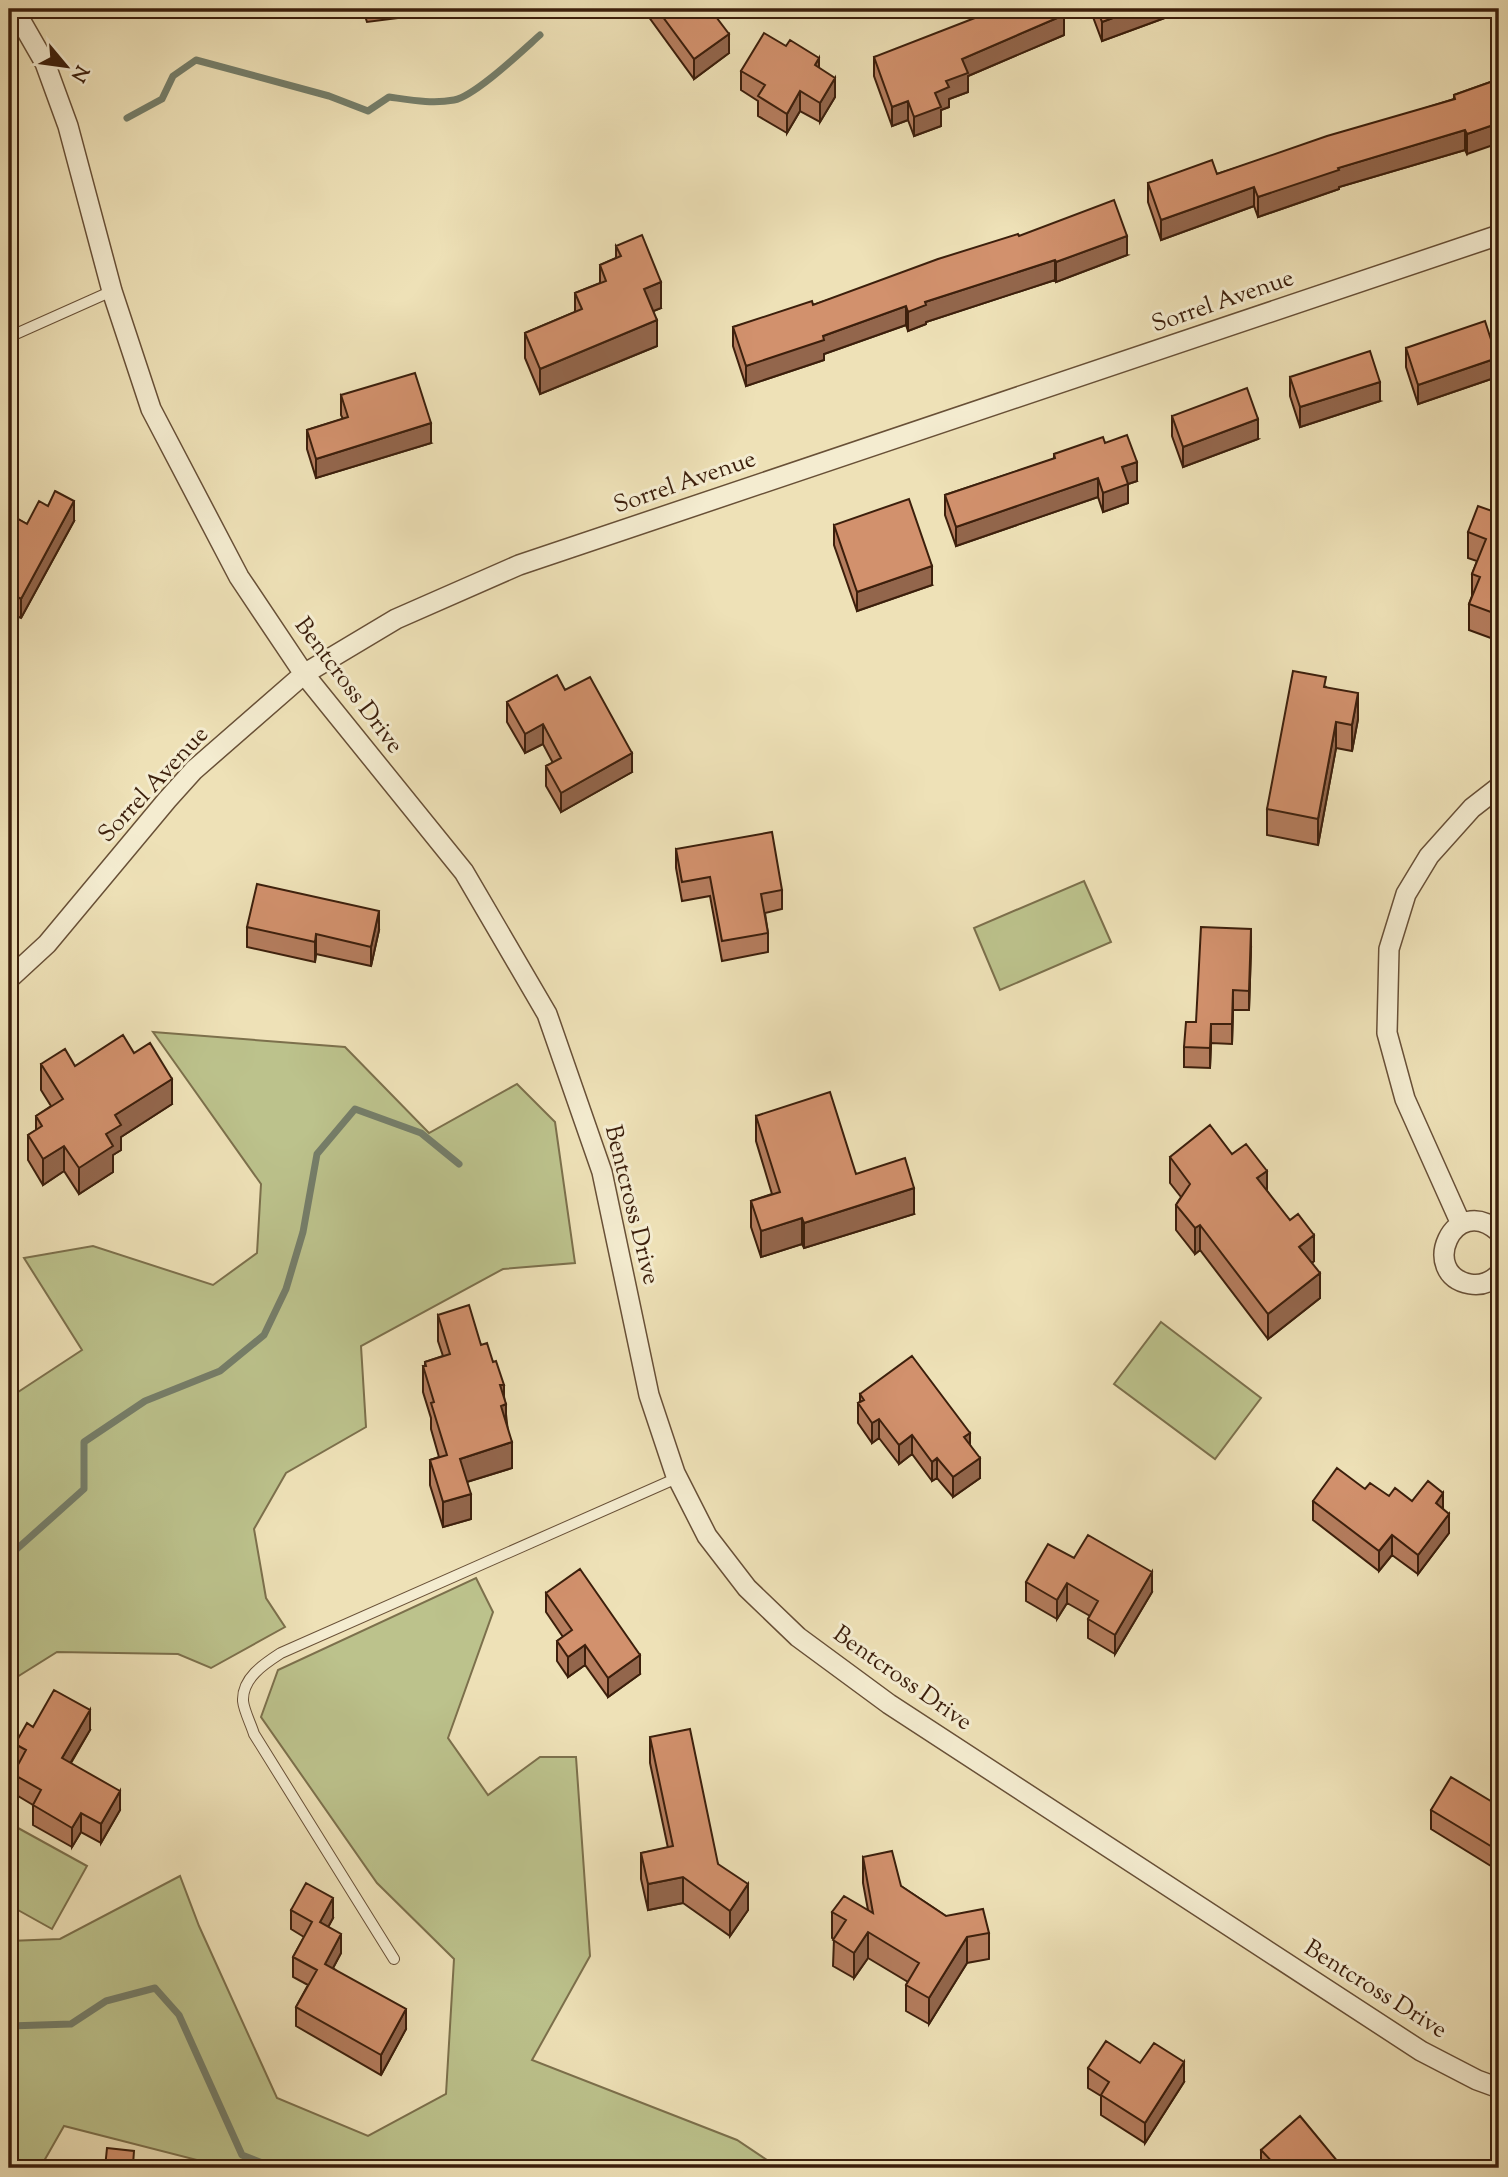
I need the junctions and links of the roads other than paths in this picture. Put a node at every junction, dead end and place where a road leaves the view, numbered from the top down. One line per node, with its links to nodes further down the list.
1 (15, 9): 3 (street, Bentcross Drive)
2 (1499, 235): 5 (street, Sorrel Avenue)
3 (112, 291): 4 (lane); 5 (street, Bentcross Drive)
4 (9, 337)
5 (304, 674): 7 (street, Sorrel Avenue); 11 (street, Bentcross Drive)
6 (1499, 787): 8 (street)
7 (9, 979)
8 (1461, 1224): 9 (street); 10 (street)
9 (1499, 1232)
10 (1499, 1274)
11 (677, 1478): 12 (lane); 13 (street, Bentcross Drive)
12 (394, 1959)
13 (1499, 2088)

